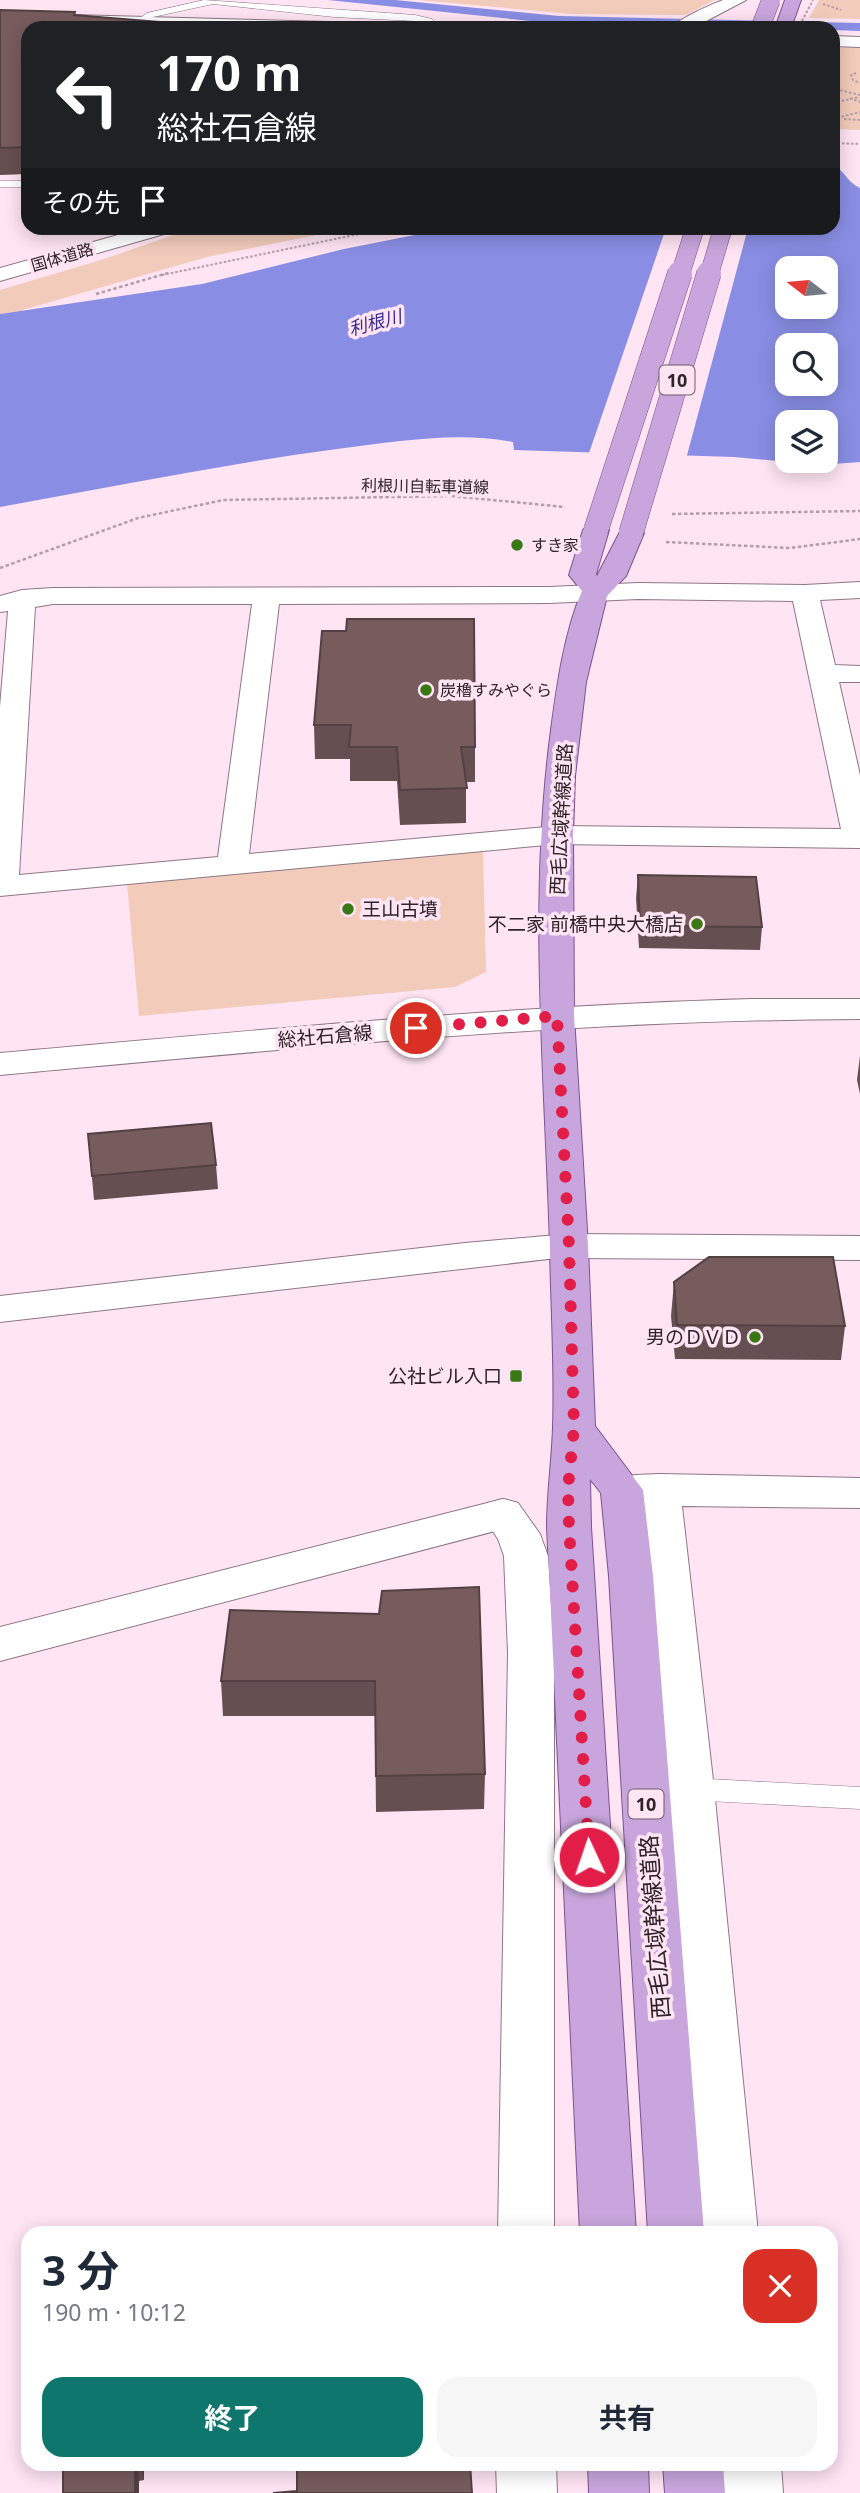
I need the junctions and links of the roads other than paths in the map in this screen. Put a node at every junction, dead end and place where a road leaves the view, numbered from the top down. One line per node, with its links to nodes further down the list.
1 (215, 0): 8 (lane); 9 (lane)
2 (725, 0): 6 (street)
3 (738, 0): 6 (street)
4 (771, 0): 11 (main road, bridge)
5 (793, 0): 12 (main road)
6 (704, 15): 10 (street)
7 (0, 18): 8 (street)
8 (141, 21)
9 (426, 21)
10 (692, 21)
11 (763, 21)
12 (786, 21)
13 (840, 41): 14 (street)
14 (860, 42)
15 (0, 184): 16 (lane)
16 (21, 184)
17 (140, 235): 20 (street, 国体道路)
18 (693, 235): 22 (main road, 10, bridge)
19 (721, 235): 22 (main road, 西毛広域幹線道路 / 10, bridge)
20 (0, 275)
21 (860, 590): 23 (street)
22 (595, 592): 23 (street); 24 (street); 29 (main road, 西毛広域幹線道路 / 10)
23 (805, 593): 26 (street)
24 (267, 596): 25 (street); 31 (street)
25 (11, 601): 28 (street)
26 (821, 673): 27 (street); 30 (street)
27 (860, 674)
28 (6, 734): 32 (street)
29 (557, 835): 30 (street); 31 (street); 34 (main road, 西毛広域幹線道路 / 10)
30 (859, 839)
31 (233, 866): 32 (street)
32 (1, 886)
33 (860, 1009): 34 (street, 総社石倉線)
34 (557, 1016): 35 (street, 総社石倉線); 36 (main road, 西毛広域幹線道路 / 10)
35 (0, 1064)
36 (569, 1246): 37 (street); 38 (street); 39 (main road, 西毛広域幹線道路 / 10)
37 (860, 1248)
38 (0, 1309)
39 (574, 1428): 40 (main road); 46 (main road, 西毛広域幹線道路 / 10)
40 (640, 1490): 41 (street); 43 (street); 47 (main road, 西毛広域幹線道路 / 10)
41 (860, 1493)
42 (0, 1644): 45 (street)
43 (690, 1789): 44 (lane); 48 (street)
44 (860, 1798)
45 (526, 2226)
46 (608, 2226)
47 (675, 2226)
48 (729, 2226)
49 (526, 2471): 53 (street)
50 (618, 2471): 54 (main road)
51 (693, 2471): 55 (main road)
52 (751, 2471): 56 (street)
53 (527, 2493)
54 (619, 2493)
55 (695, 2493)
56 (753, 2493)

